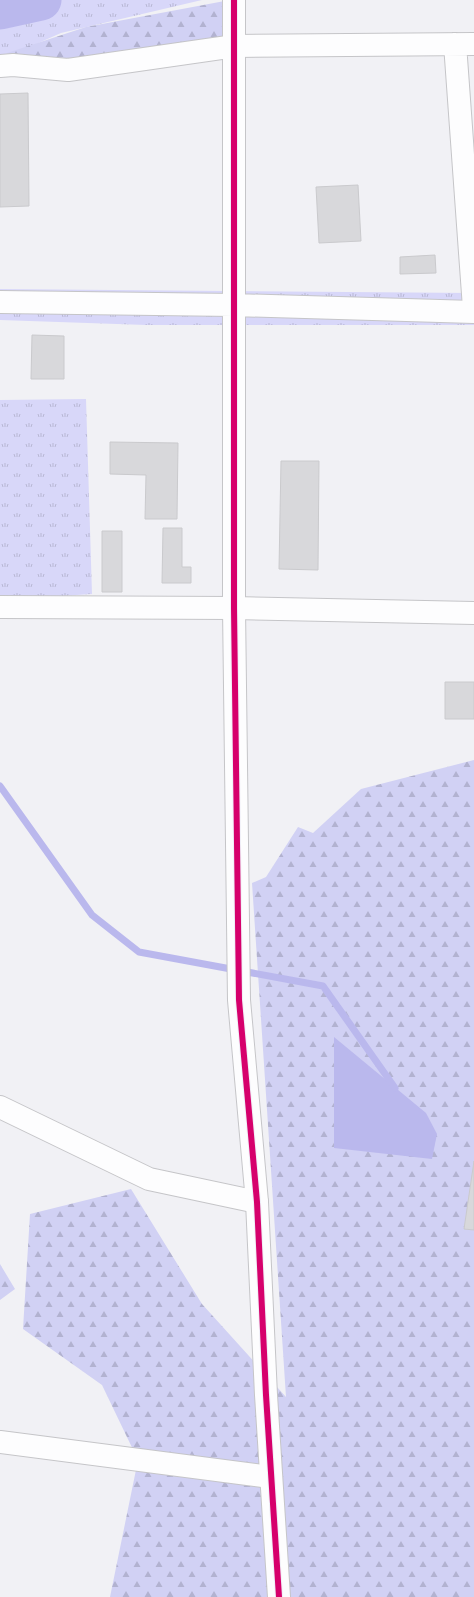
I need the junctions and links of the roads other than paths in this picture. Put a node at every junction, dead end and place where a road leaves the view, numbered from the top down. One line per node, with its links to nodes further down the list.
1 (234, 0): 3 (street)
2 (464, 44): 3 (street); 7 (street)
3 (235, 46): 4 (street); 6 (street)
4 (0, 66)
5 (0, 302): 6 (street)
6 (234, 305): 8 (street); 10 (street)
7 (474, 308)
8 (474, 312)
9 (0, 607): 10 (street)
10 (234, 608): 11 (street); 13 (street)
11 (474, 613)
12 (0, 1107): 13 (street)
13 (257, 1202): 15 (street)
14 (0, 1442): 15 (street)
15 (271, 1477): 16 (street)
16 (279, 1597)

